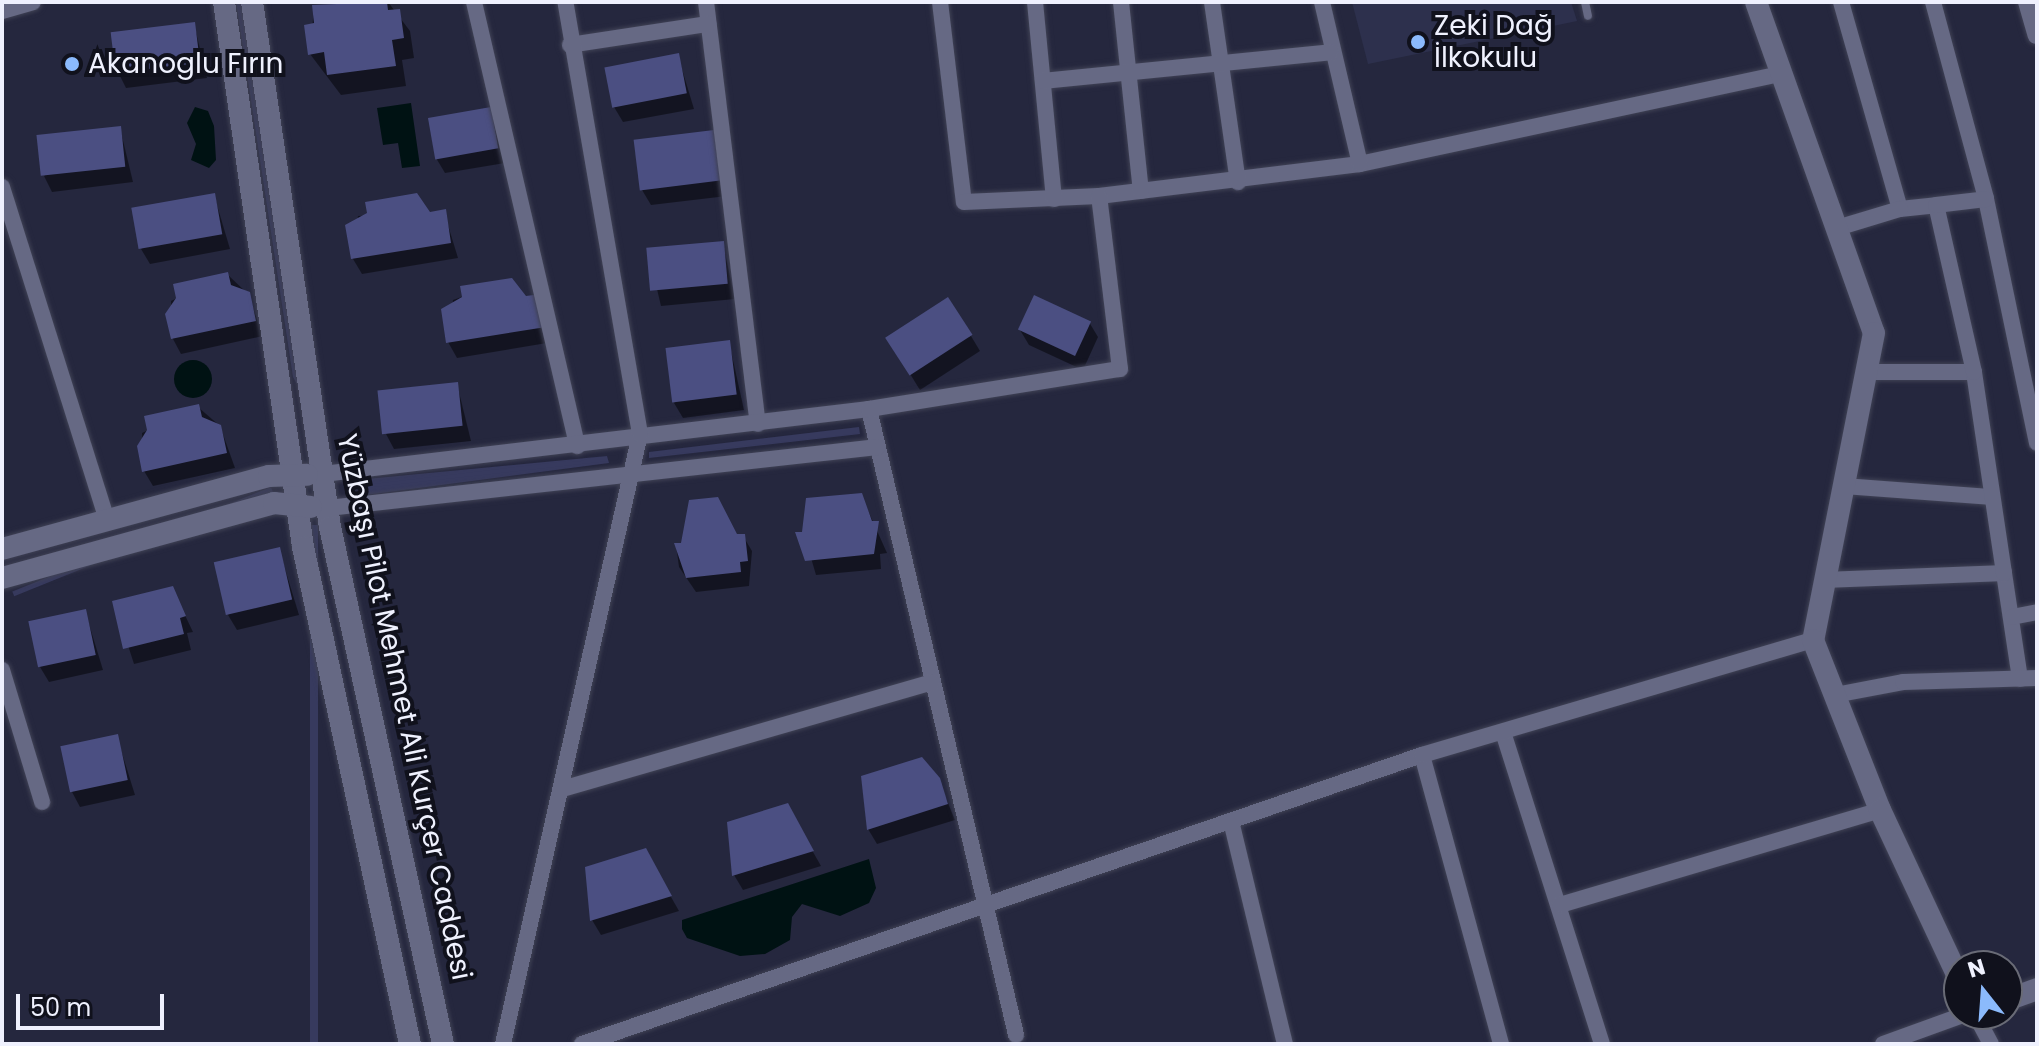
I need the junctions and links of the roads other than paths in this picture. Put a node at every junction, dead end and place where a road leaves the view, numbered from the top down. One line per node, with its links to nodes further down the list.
1 (33, 2): 17 (street)
2 (224, 2): 47 (main road, Yüzbaşı Pilot Mehmet Ali Kurçer Caddesi)
3 (474, 2): 44 (street)
4 (565, 2): 21 (street)
5 (706, 2): 19 (street)
6 (940, 2): 32 (street)
7 (1035, 2): 26 (street)
8 (1121, 2): 24 (street)
9 (1212, 2): 23 (street)
10 (1322, 2): 22 (street)
11 (1585, 2): 18 (lane)
12 (1756, 2): 25 (main road)
13 (1841, 2): 35 (street)
14 (1933, 2): 33 (street)
15 (2026, 2): 20 (street)
16 (255, 3): 46 (main road, Yüzbaşı Pilot Mehmet Ali Kurçer Caddesi)
17 (2, 11)
18 (1588, 16)
19 (708, 24): 21 (street); 41 (street)
20 (2036, 36)
21 (570, 45): 42 (street)
22 (1331, 52): 23 (street); 27 (street)
23 (1217, 65): 24 (street); 28 (street)
24 (1128, 71): 26 (street); 30 (street)
25 (1776, 75): 27 (street); 36 (main road)
26 (1043, 81): 32 (street)
27 (1360, 164): 28 (street)
28 (1238, 182): 30 (street)
29 (2, 187): 53 (street)
30 (1141, 191): 31 (street)
31 (1099, 196): 32 (street); 40 (street)
32 (1054, 199)
33 (1986, 199): 34 (street); 39 (street)
34 (1936, 205): 35 (street); 38 (street)
35 (1900, 209): 36 (street)
36 (1837, 228): 37 (main road)
37 (1870, 372): 38 (street); 49 (main road)
38 (1974, 372): 50 (street)
39 (2031, 379): 43 (street)
40 (869, 409): 41 (street); 45 (street)
41 (758, 424): 42 (street)
42 (639, 439): 44 (street); 48 (street)
43 (2037, 443)
44 (577, 446): 46 (street)
45 (878, 447): 48 (street); 63 (street)
46 (323, 474): 47 (main road); 52 (main road, Yüzbaşı Pilot Mehmet Ali Kurçer Caddesi)
47 (293, 475): 51 (main road, Yüzbaşı Pilot Mehmet Ali Kurçer Caddesi); 53 (main road)
48 (631, 475): 52 (street); 67 (street)
49 (1845, 486): 50 (street); 57 (main road)
50 (1992, 497): 55 (street)
51 (297, 506): 52 (main road); 56 (main road); 76 (main road, Yüzbaşı Pilot Mehmet Ali Kurçer Caddesi)
52 (328, 508): 77 (main road, Yüzbaşı Pilot Mehmet Ali Kurçer Caddesi)
53 (107, 521): 54 (main road)
54 (2, 549)
55 (2004, 573): 57 (street); 59 (street)
56 (2, 578)
57 (1825, 580): 60 (main road)
58 (2037, 612): 59 (street)
59 (2012, 617): 62 (street)
60 (1813, 640): 64 (main road); 65 (street)
61 (2, 670): 68 (street)
62 (2028, 678): 64 (street)
63 (932, 682): 67 (street); 72 (street)
64 (1835, 695): 69 (main road)
65 (1503, 732): 66 (street); 71 (street)
66 (1422, 755): 70 (street); 81 (street)
67 (562, 789): 78 (street)
68 (42, 802)
69 (1880, 810): 71 (street); 73 (main road)
70 (1231, 821): 72 (street); 80 (street)
71 (1560, 905): 82 (street)
72 (986, 906): 75 (street); 79 (street)
73 (1945, 950)
74 (1943, 1022): 83 (street)
75 (1016, 1035)
76 (410, 1044)
77 (443, 1044)
78 (503, 1044)
79 (582, 1044)
80 (1285, 1044)
81 (1501, 1044)
82 (1602, 1044)
83 (1883, 1044)

